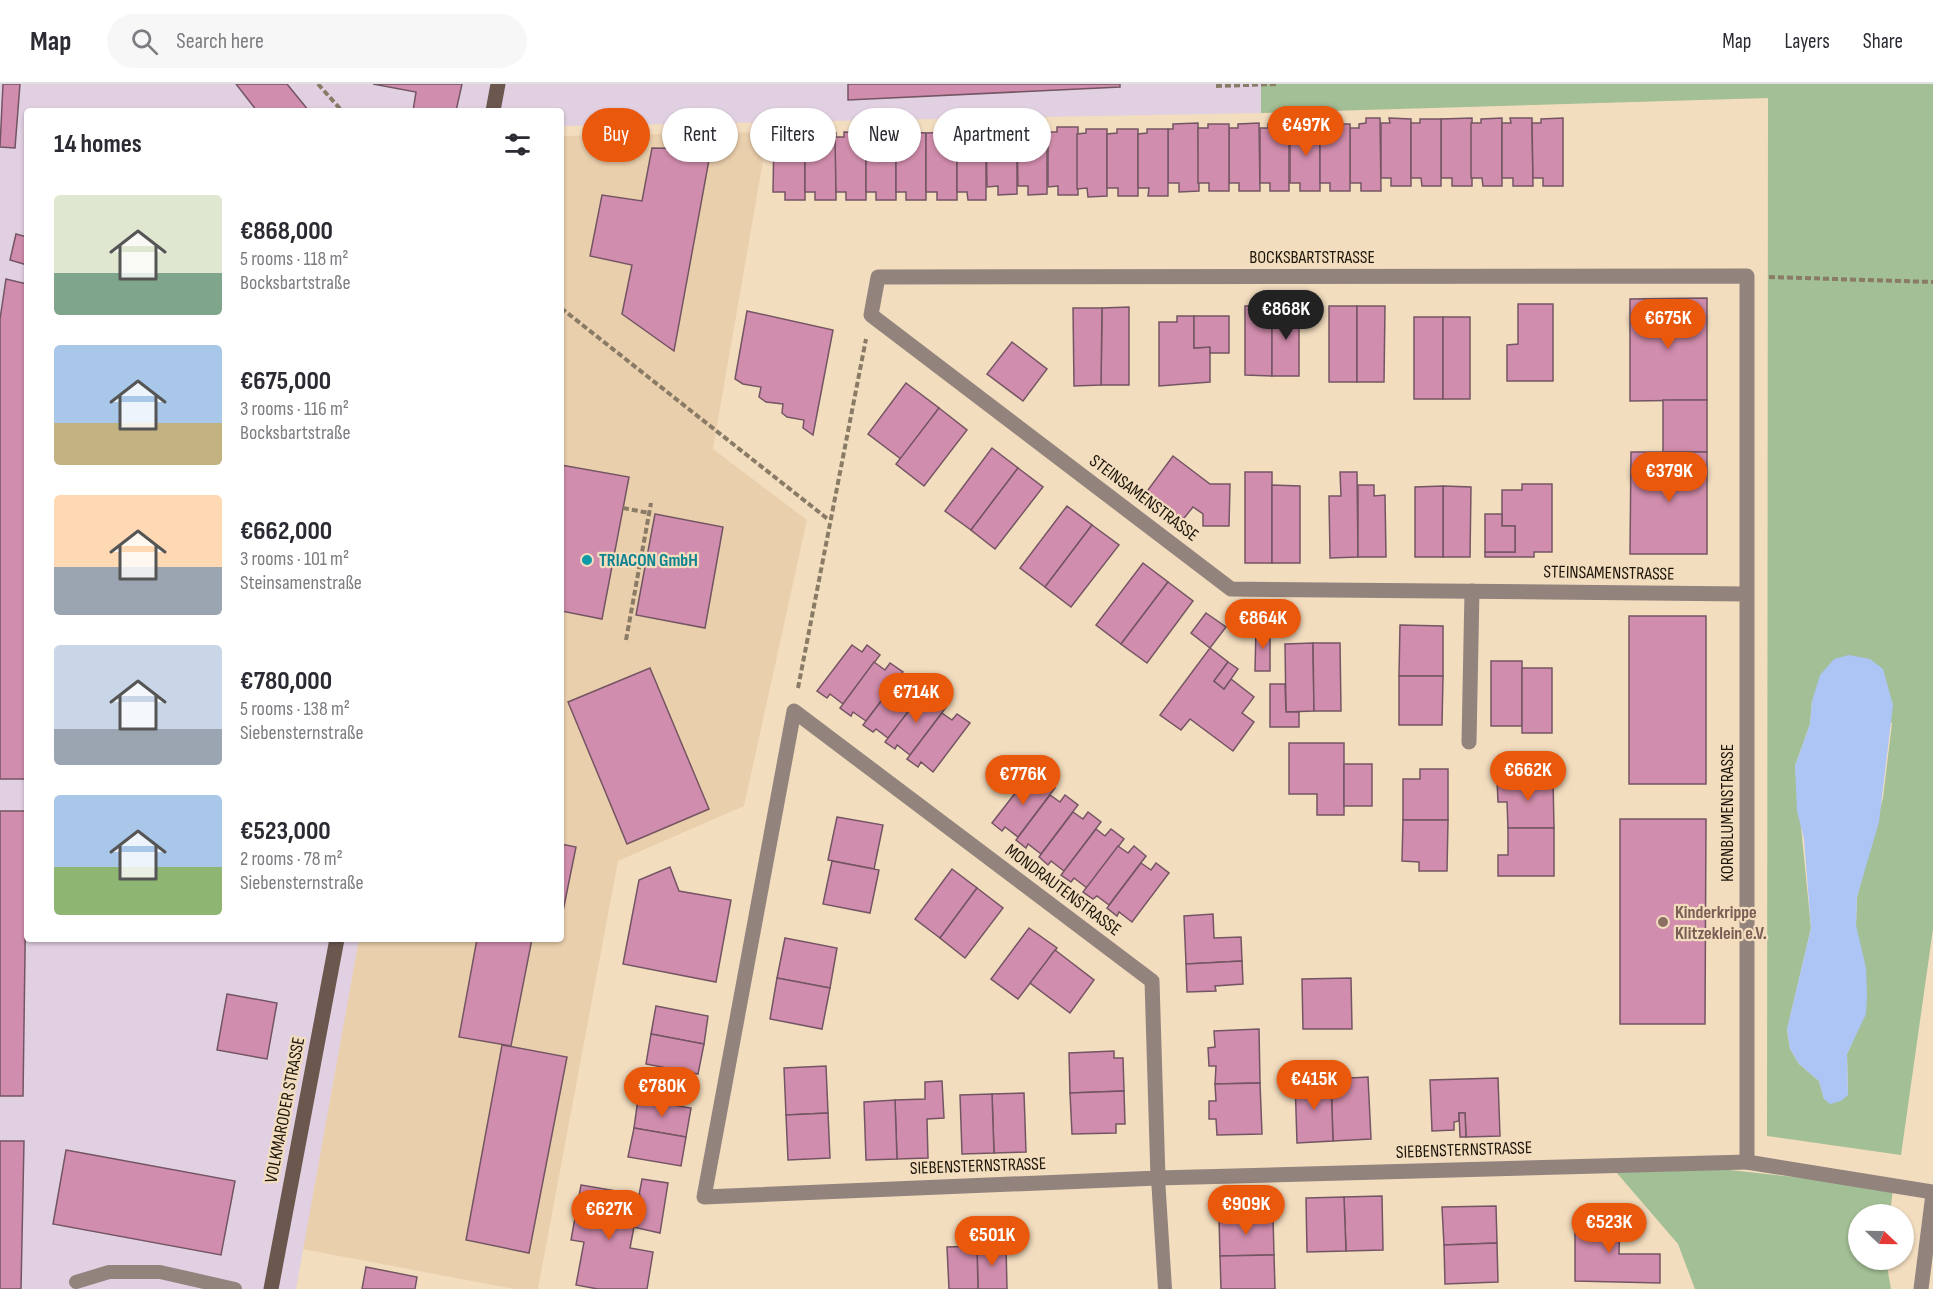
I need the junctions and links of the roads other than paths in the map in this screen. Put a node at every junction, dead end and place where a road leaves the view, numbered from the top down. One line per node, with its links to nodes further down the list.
1 (498, 84): 2 (street)
2 (494, 108)
3 (1747, 276): 4 (street, BOCKSBARTSTRASSE); 6 (street, KORNBLUMENSTRASSE)
4 (871, 315): 5 (street, STEINSAMENSTRASSE)
5 (1472, 591): 6 (street, STEINSAMENSTRASSE); 8 (street)
6 (1746, 594): 10 (street, KORNBLUMENSTRASSE)
7 (794, 711): 11 (street, MONDRAUTENSTRASSE); 11 (street, SIEBENSTERNSTRASSE)
8 (1469, 742)
9 (336, 942): 16 (street, VOLKMARODER STRASSE)
10 (1747, 1162): 11 (street, SIEBENSTERNSTRASSE); 12 (street)
11 (1158, 1178): 17 (lane)
12 (1933, 1193): 13 (street)
13 (1929, 1253): 18 (street)
14 (76, 1282): 15 (lane)
15 (235, 1289)
16 (271, 1289)
17 (1165, 1289)
18 (1921, 1289)

